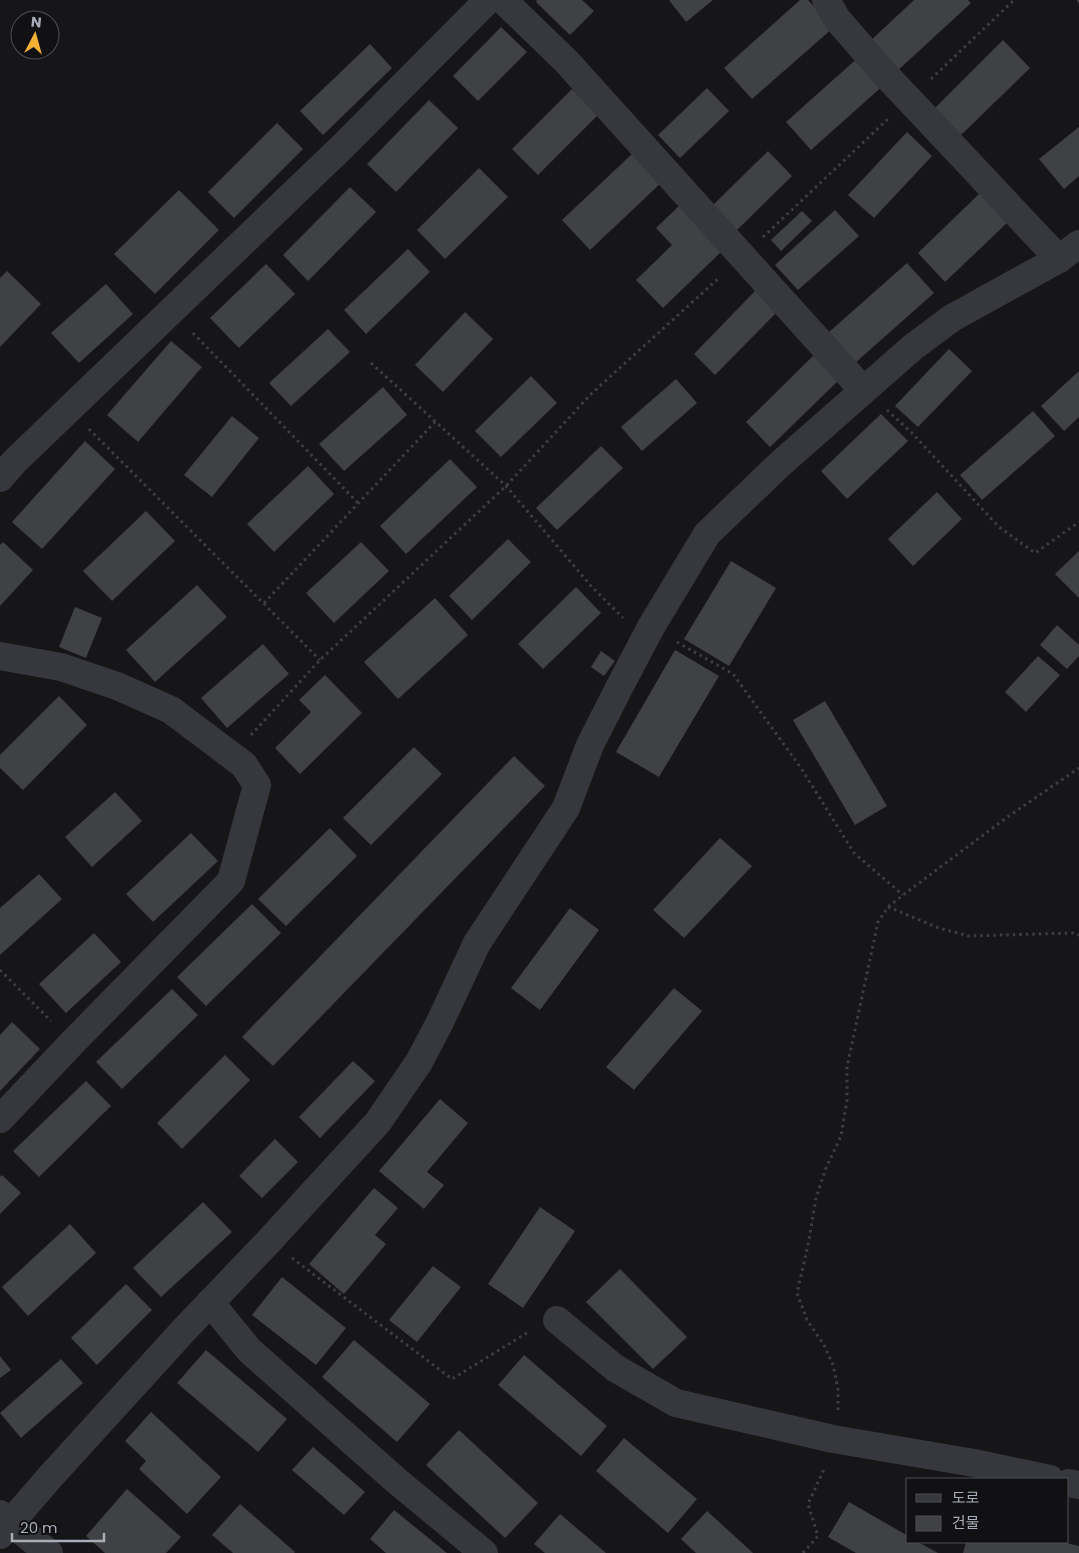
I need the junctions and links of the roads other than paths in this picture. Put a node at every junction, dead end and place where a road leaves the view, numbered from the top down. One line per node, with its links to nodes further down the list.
1 (488, 0): 6 (street)
2 (503, 0): 5 (street)
3 (826, 0): 4 (street)
4 (1069, 252): 5 (street)
5 (864, 390): 9 (street)
6 (0, 478)
7 (0, 656): 8 (street)
8 (0, 1119)
9 (210, 1302): 12 (street); 14 (street)
10 (557, 1320): 11 (street)
11 (1045, 1478)
12 (4, 1524): 13 (street)
13 (49, 1553)
14 (484, 1553)

